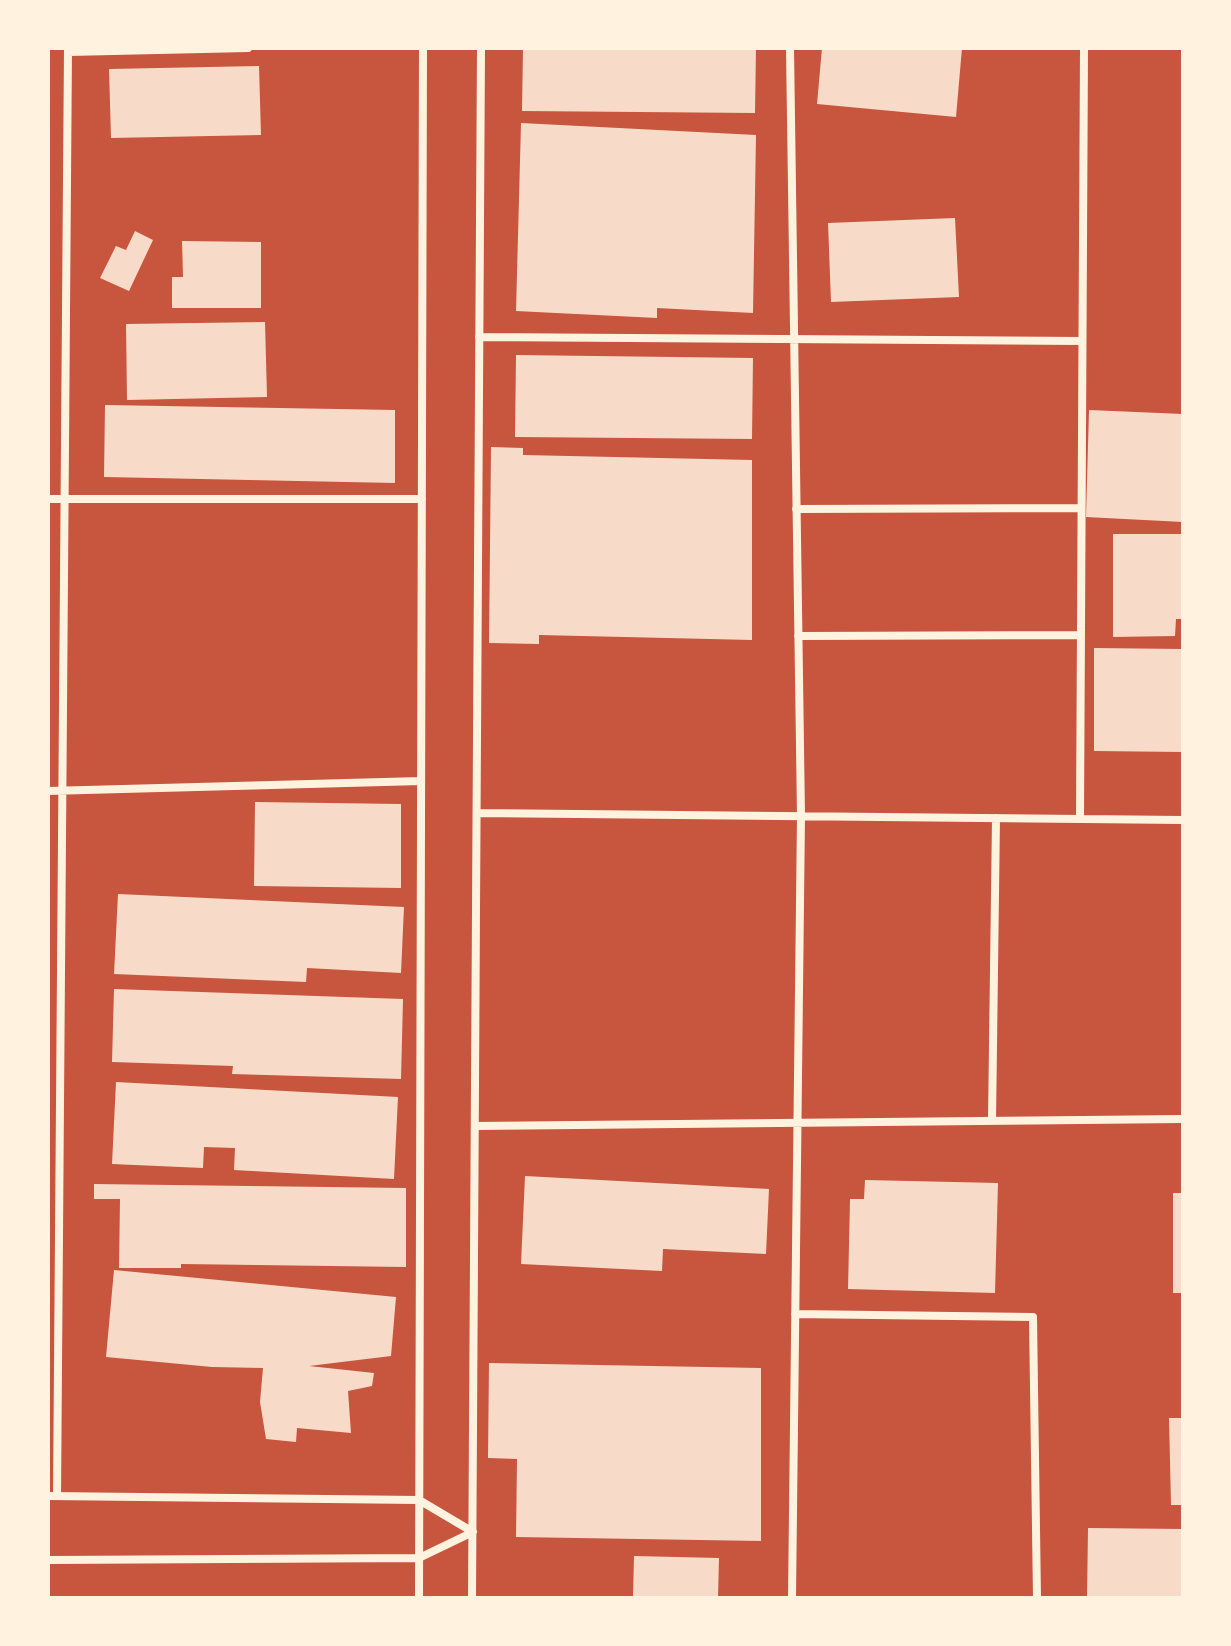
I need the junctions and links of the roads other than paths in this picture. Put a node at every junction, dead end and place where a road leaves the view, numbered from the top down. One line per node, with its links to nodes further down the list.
1 (248, 48): 6 (street)
2 (423, 48): 12 (street)
3 (481, 48): 7 (street)
4 (790, 48): 8 (street)
5 (1084, 48): 9 (street)
6 (68, 50): 11 (street)
7 (479, 337): 8 (street); 20 (street)
8 (794, 337): 9 (street); 14 (street)
9 (1082, 341): 13 (street)
10 (48, 499): 11 (street)
11 (64, 499): 12 (street); 19 (street)
12 (422, 499): 17 (street)
13 (1081, 508): 14 (street); 15 (street)
14 (796, 509): 16 (street)
15 (1081, 635): 16 (street); 23 (street)
16 (798, 636): 21 (street)
17 (421, 781): 19 (street); 33 (street)
18 (48, 791): 19 (street)
19 (62, 791): 30 (street)
20 (477, 813): 21 (street); 28 (street)
21 (801, 816): 22 (street); 27 (street)
22 (996, 818): 23 (street); 26 (street)
23 (1080, 819): 24 (street)
24 (1183, 820)
25 (1183, 1119): 26 (street)
26 (992, 1121): 27 (street)
27 (797, 1123): 28 (street); 31 (street)
28 (475, 1126): 34 (street)
29 (48, 1176): 30 (street)
30 (59, 1176): 32 (street)
31 (795, 1314): 39 (street); 40 (street)
32 (52, 1496): 33 (street)
33 (419, 1500): 34 (street); 35 (street)
34 (473, 1532): 35 (street); 38 (street)
35 (419, 1558): 36 (street); 37 (street)
36 (48, 1560)
37 (419, 1598)
38 (472, 1598)
39 (792, 1598)
40 (1037, 1598)

